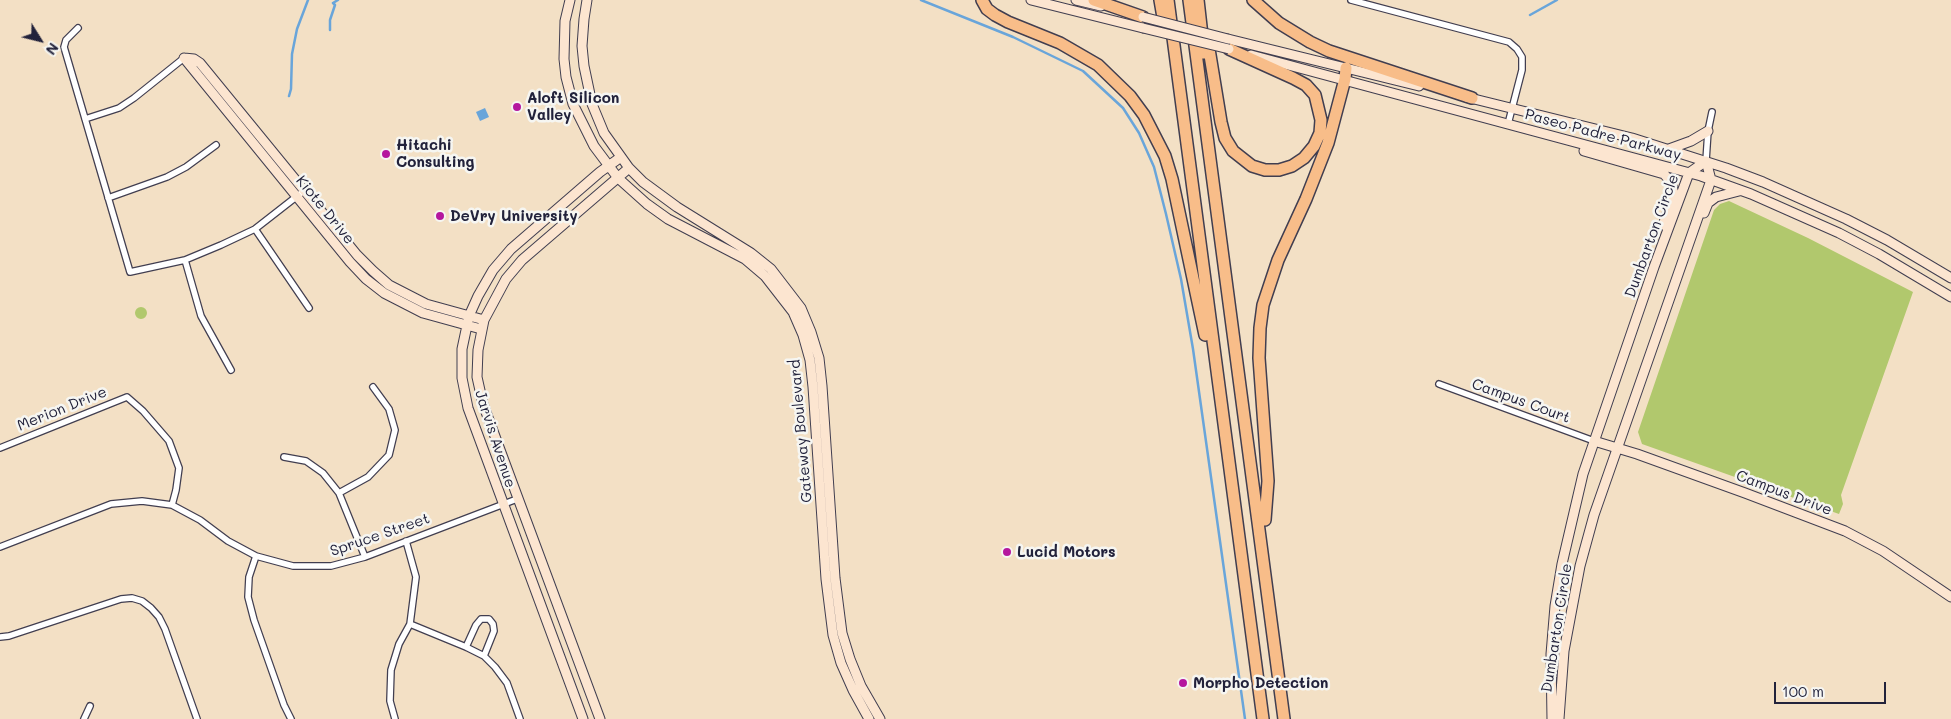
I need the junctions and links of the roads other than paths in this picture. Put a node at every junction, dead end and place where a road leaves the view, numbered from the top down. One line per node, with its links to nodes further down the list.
1 (570, 0): 30 (street, Gateway Boulevard)
2 (587, 0): 28 (street, Gateway Boulevard)
3 (982, 0): 53 (highway)
4 (1031, 0): 13 (street)
5 (1076, 0): 13 (street)
6 (1094, 0): 13 (highway)
7 (1160, 0): 24 (highway)
8 (1168, 0): 24 (highway)
9 (1189, 0): 83 (highway)
10 (1199, 0): 15 (highway); 62 (highway)
11 (1252, 0): 18 (highway)
12 (1351, 0): 19 (street)
13 (1143, 22): 15 (street, Paseo Padre Parkway, bridge)
14 (78, 28): 21 (street)
15 (1228, 44): 17 (street, Paseo Padre Parkway)
16 (184, 58): 21 (street); 35 (street, Kiote Drive); 37 (street, Kiote Drive)
17 (1345, 73): 18 (street, Paseo Padre Parkway); 22 (street, Paseo Padre Parkway); 62 (highway)
18 (1472, 98): 19 (street, Paseo Padre Parkway)
19 (1512, 108): 22 (street); 27 (street, Paseo Padre Parkway)
20 (1712, 112): 23 (street)
21 (85, 119): 38 (street)
22 (1508, 124): 25 (street, Paseo Padre Parkway)
23 (1708, 131): 27 (street); 29 (street)
24 (1186, 135): 53 (highway)
25 (1548, 136): 32 (street, Paseo Padre Parkway); 42 (street)
26 (216, 145): 38 (street)
27 (1669, 149): 29 (street, Paseo Padre Parkway)
28 (621, 157): 30 (street, Jarvis Avenue); 31 (street, Gateway Boulevard)
29 (1706, 161): 32 (street, Dumbarton Circle); 34 (street); 43 (street, Paseo Padre Parkway)
30 (609, 166): 33 (street, Gateway Boulevard); 46 (street, Jarvis Avenue)
31 (629, 168): 33 (street, Jarvis Avenue); 81 (street, Gateway Boulevard)
32 (1689, 173): 34 (street, Paseo Padre Parkway); 42 (street, Dumbarton Circle)
33 (618, 178): 47 (street, Jarvis Avenue); 80 (street, Gateway Boulevard)
34 (1711, 180): 36 (street, Paseo Padre Parkway); 40 (street, Dumbarton Circle)
35 (304, 190): 37 (street); 46 (street, Kiote Drive)
36 (1742, 191): 40 (street); 44 (street, Paseo Padre Parkway)
37 (297, 196): 39 (street); 48 (street, Kiote Drive)
38 (108, 198): 41 (street)
39 (255, 229): 41 (street); 45 (street)
40 (1692, 238): 55 (street, Dumbarton Circle)
41 (185, 260): 50 (street)
42 (1654, 267): 54 (street, Dumbarton Circle)
43 (1951, 278)
44 (1951, 297)
45 (309, 308)
46 (469, 316): 47 (street, Kiote Drive); 48 (street, Jarvis Avenue)
47 (484, 320): 49 (street, Jarvis Avenue)
48 (466, 326): 49 (street, Kiote Drive); 60 (street, Jarvis Avenue)
49 (481, 329): 59 (street, Jarvis Avenue)
50 (231, 370)
51 (1439, 384): 54 (street, Campus Court)
52 (373, 387): 58 (street)
53 (1225, 433): 82 (highway)
54 (1594, 440): 55 (street, Campus Drive); 85 (street, Dumbarton Circle)
55 (1618, 447): 67 (street, Campus Drive); 86 (street, Dumbarton Circle)
56 (0, 448): 61 (street, Merion Drive)
57 (284, 457): 58 (street)
58 (339, 493): 66 (street)
59 (517, 499): 60 (street, Spruce Street); 79 (street, Jarvis Avenue)
60 (502, 504): 63 (street, Spruce Street); 78 (street, Jarvis Avenue)
61 (172, 505): 64 (street, Spruce Street); 65 (street, Spruce Street)
62 (1265, 520): 84 (highway)
63 (406, 541): 66 (street, Spruce Street); 68 (street)
64 (0, 547)
65 (256, 556): 66 (street, Spruce Street); 75 (street)
66 (365, 557)
67 (1951, 597)
68 (410, 624): 70 (street); 76 (street)
69 (0, 637): 74 (street)
70 (466, 646): 71 (street); 71 (street)
71 (484, 656): 77 (street)
72 (90, 706): 73 (street)
73 (84, 719)
74 (197, 719)
75 (291, 719)
76 (395, 719)
77 (520, 719)
78 (582, 719)
79 (600, 719)
80 (869, 719)
81 (880, 719)
82 (1263, 719)
83 (1284, 719)
84 (1291, 719)
85 (1552, 719)
86 (1559, 719)

